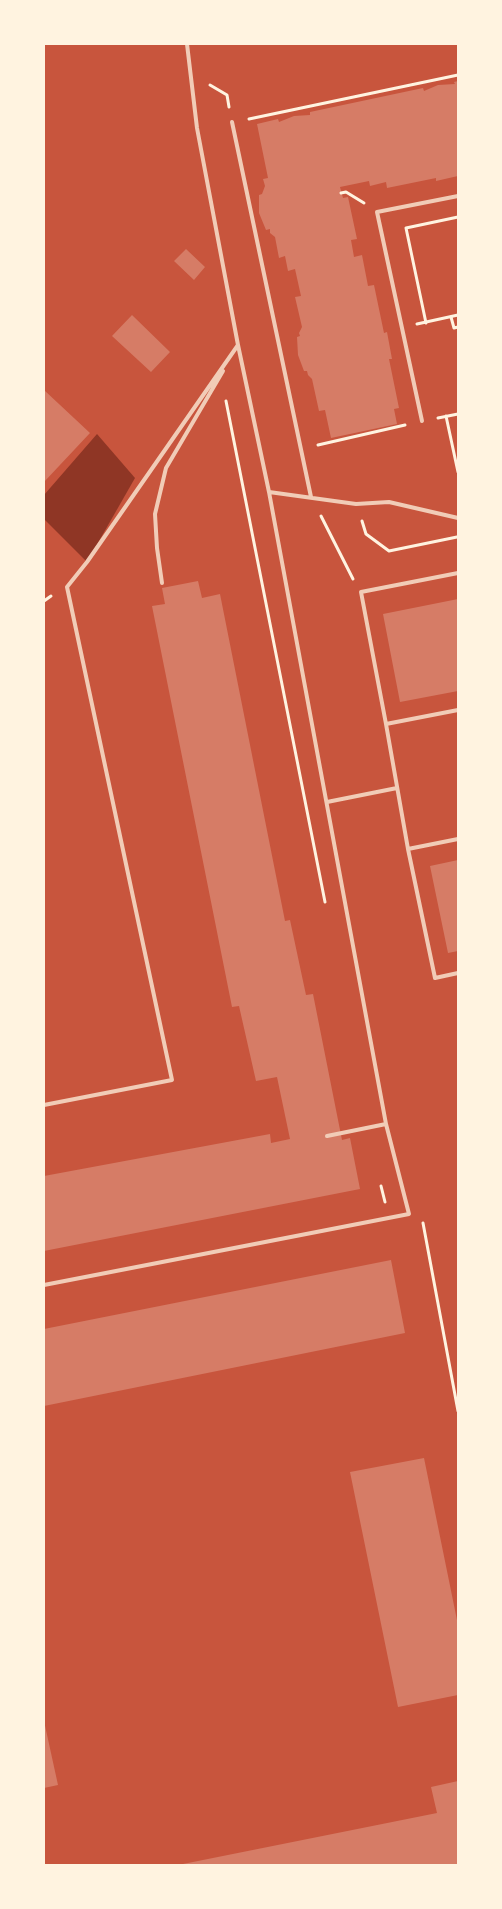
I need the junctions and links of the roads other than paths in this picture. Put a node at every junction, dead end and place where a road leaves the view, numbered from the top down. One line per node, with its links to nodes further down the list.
1 (187, 44): 4 (lane)
2 (232, 122): 7 (lane)
3 (458, 196): 5 (lane)
4 (238, 346): 6 (lane); 10 (lane); 18 (lane)
5 (422, 421)
6 (269, 492): 7 (lane); 14 (lane)
7 (312, 497): 8 (lane)
8 (458, 518)
9 (458, 573): 12 (lane)
10 (162, 583)
11 (458, 710): 12 (lane)
12 (386, 724): 13 (lane)
13 (398, 788): 14 (lane); 16 (lane)
14 (327, 802): 19 (lane)
15 (458, 839): 16 (lane)
16 (408, 849): 17 (lane)
17 (458, 973)
18 (44, 1105)
19 (386, 1124): 20 (lane); 21 (lane)
20 (327, 1136)
21 (44, 1285)

